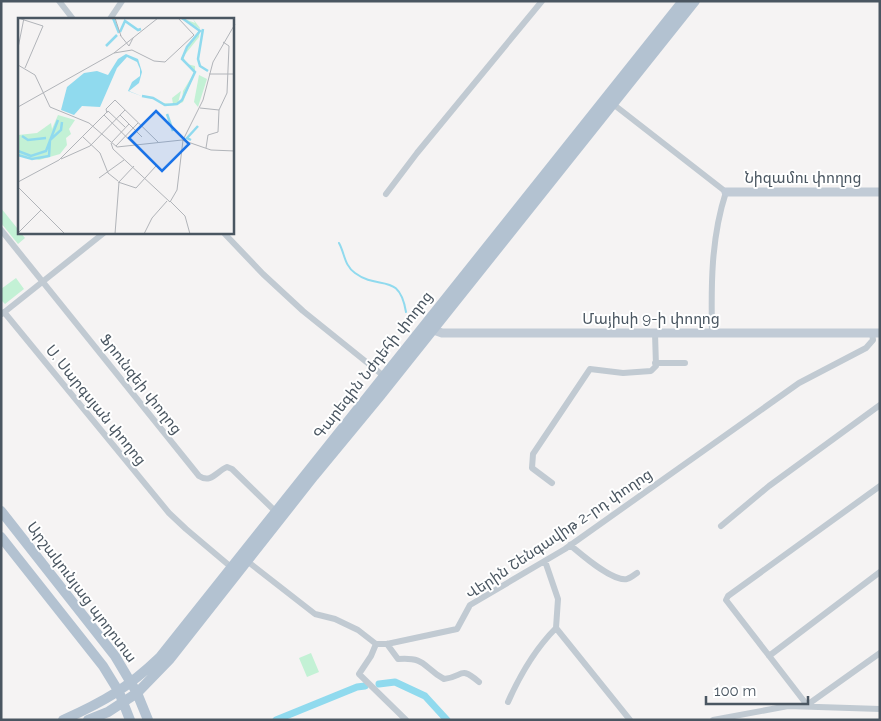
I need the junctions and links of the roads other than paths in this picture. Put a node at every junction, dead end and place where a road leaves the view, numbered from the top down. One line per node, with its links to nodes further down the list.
1 (59, 1): 6 (street)
2 (122, 1): 7 (street)
3 (542, 1): 11 (street)
4 (683, 1): 17 (main road, Գարեգին Նժդեհի փողոց)
5 (695, 1): 8 (main road, Գարեգին Նժդեհի փողոց)
6 (72, 18)
7 (111, 18)
8 (613, 104): 9 (street); 17 (main road, Գարեգին Նժդեհի փողոց)
9 (726, 192): 10 (street, Նիզամու փողոց); 20 (street)
10 (880, 192)
11 (386, 194)
12 (1, 230): 15 (street, Ֆրունզեի փողոց)
13 (103, 234): 15 (street)
14 (225, 234): 23 (street)
15 (43, 282): 16 (street); 28 (street, Ֆրունզեի փողոց)
16 (2, 313): 36 (street, Ս. Սարգսյան փողոց)
17 (428, 328): 18 (street, Մայիսի 9-ի փողոց); 23 (main road, Գարեգին Նժդեհի փողոց); 34 (main road, Գարեգին Նժդեհի փողոց)
18 (655, 333): 20 (street, Մայիսի 9-ի փողոց); 21 (street)
19 (876, 333): 20 (street, Մայիսի 9-ի փողոց); 33 (street, Վերին Շենգավիթ 2-րդ փողոց)
20 (712, 334)
21 (656, 363): 22 (street); 25 (street)
22 (685, 363)
23 (384, 377): 28 (main road, Գարեգին Նժդեհի փողոց)
24 (880, 405): 31 (street)
25 (552, 483)
26 (880, 486): 43 (street)
27 (1, 511): 29 (main road, Արշակունյաց պողոտա)
28 (276, 512): 36 (main road, Գարեգին Նժդեհի փողոց)
29 (12, 525): 30 (main road); 45 (main road, Արշակունյաց պողոտա)
30 (1, 526)
31 (721, 526)
32 (1, 537): 46 (main road, Արշակունյաց պողոտա)
33 (570, 545): 35 (street, Վերին Շենգավիթ 2-րդ փողոց); 38 (street)
34 (247, 560): 40 (street); 47 (main road, Գարեգին Նժդեհի փողոց)
35 (545, 561): 39 (street); 41 (street, Վերին Շենգավիթ 2-րդ փողոց)
36 (231, 567): 45 (main road, Գարեգին Նժդեհի փողոց)
37 (880, 572): 43 (street)
38 (637, 573)
39 (556, 628): 49 (street); 57 (street)
40 (376, 644): 41 (street, Վերին Շենգավիթ 2-րդ փողոց); 56 (street)
41 (387, 644): 44 (street)
42 (880, 653): 50 (street)
43 (769, 656): 50 (street)
44 (479, 682)
45 (131, 683): 46 (main road, Գարեգին Նժդեհի փողոց); 47 (main road, Արշակունյաց պողոտա)
46 (119, 692): 48 (main road, Արշակունյաց պողոտա); 52 (main road, Գարեգին Նժդեհի փողոց)
47 (137, 693): 48 (main road, Գարեգին Նժդեհի փողոց); 55 (main road, Արշակունյաց պողոտա)
48 (124, 702): 53 (main road, Գարեգին Նժդեհի փողոց); 54 (main road, Արշակունյաց պողոտա)
49 (508, 702)
50 (807, 705): 51 (street); 58 (street)
51 (880, 709)
52 (63, 720)
53 (88, 720)
54 (130, 720)
55 (148, 720)
56 (406, 720)
57 (630, 720)
58 (713, 720)

